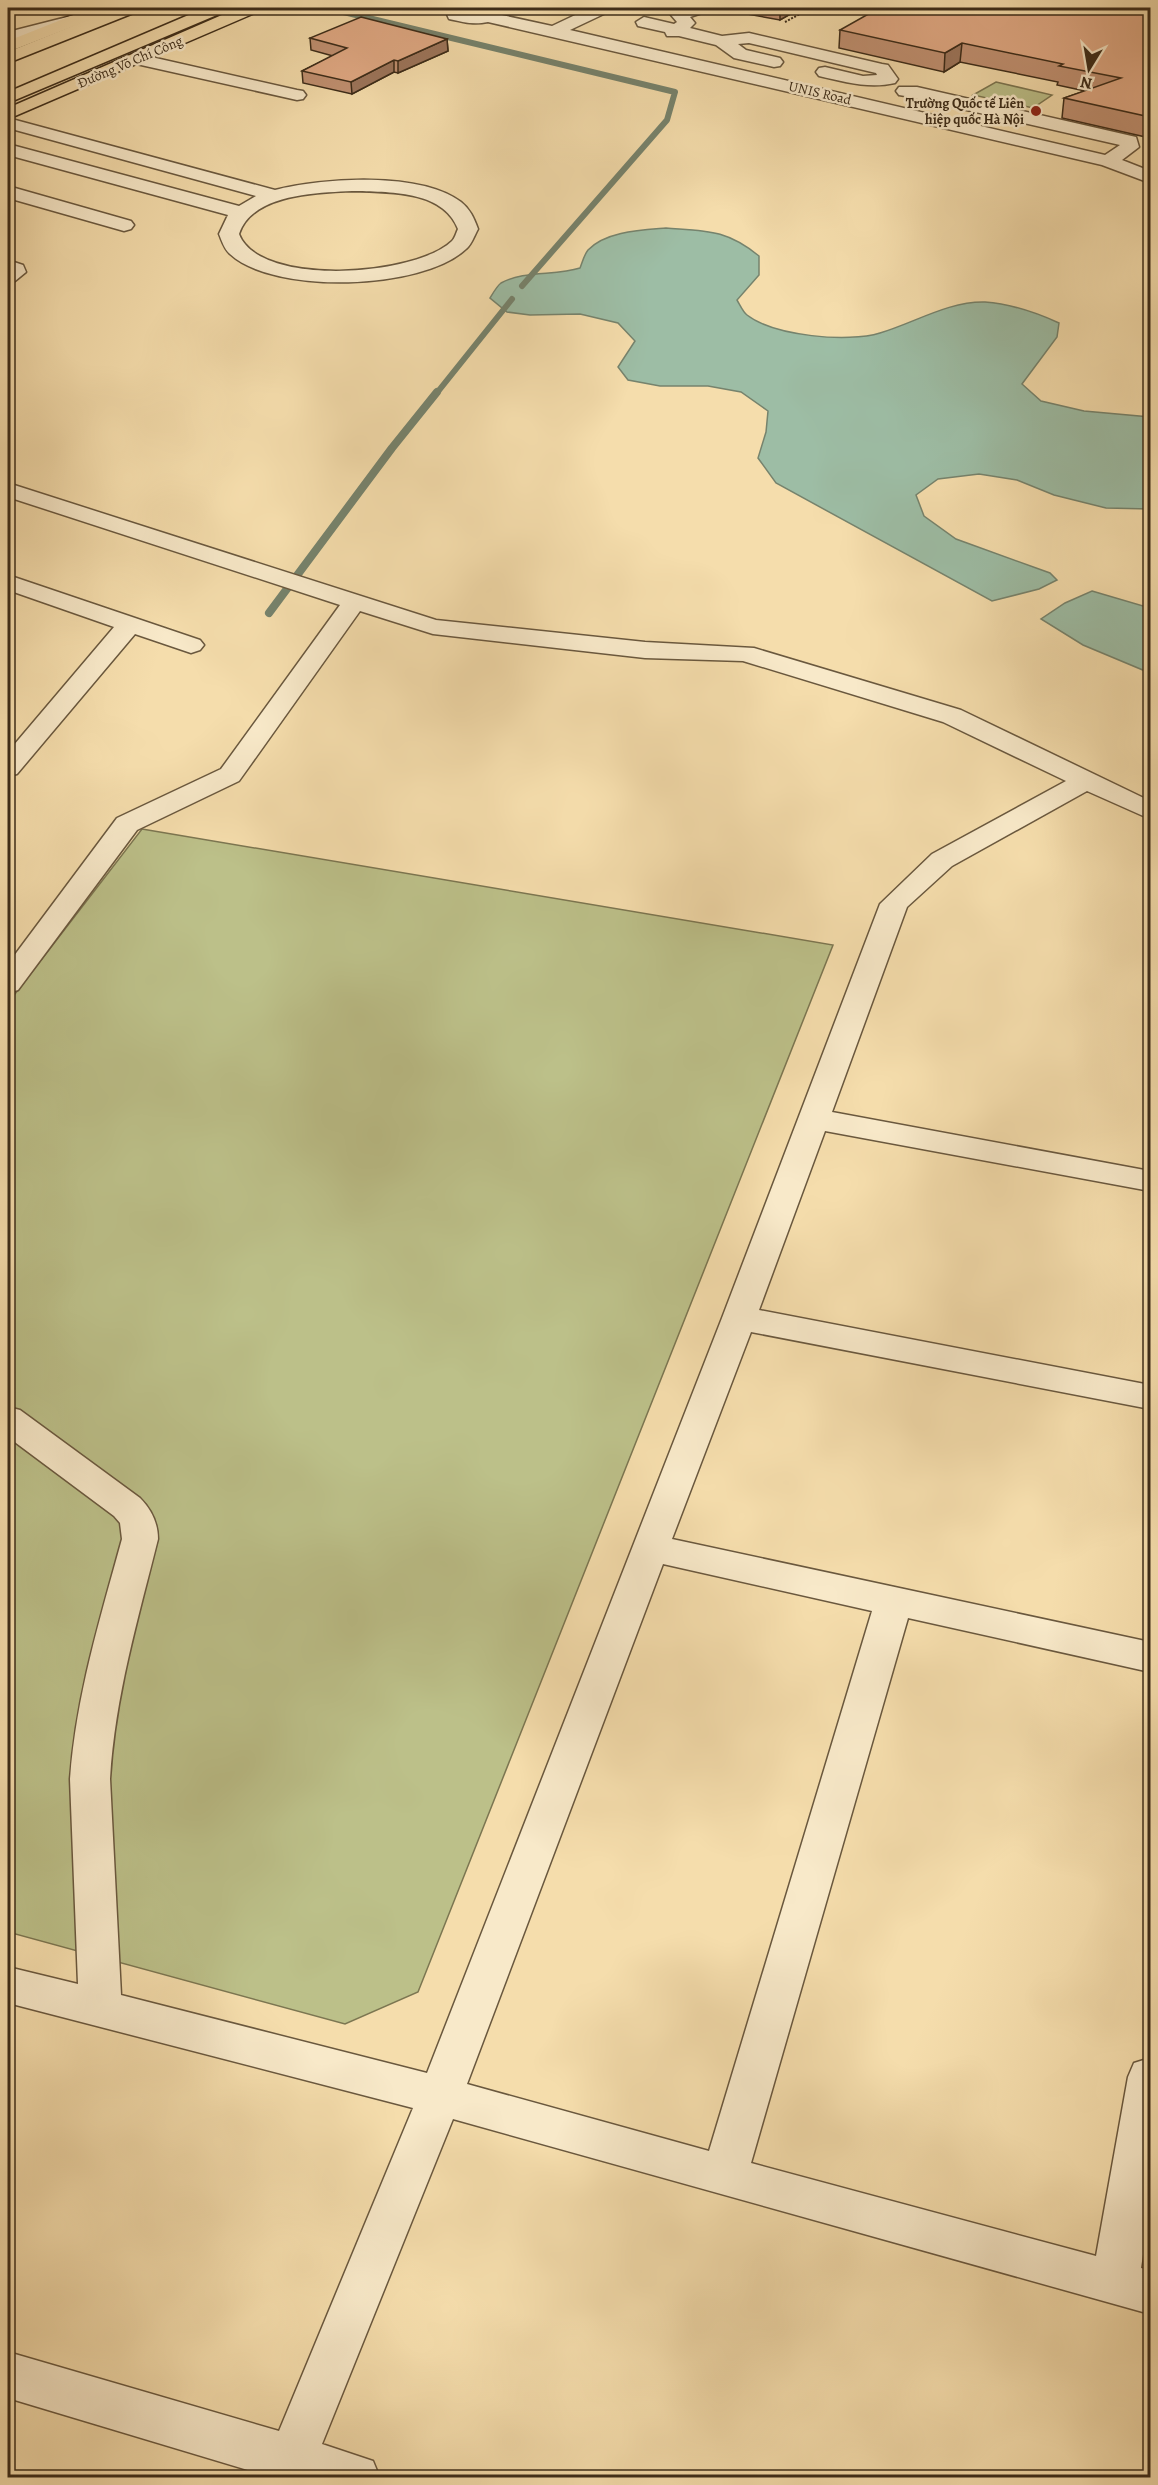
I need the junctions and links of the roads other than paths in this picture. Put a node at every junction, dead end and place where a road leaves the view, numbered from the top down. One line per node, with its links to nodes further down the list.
1 (104, 8): 9 (main road)
2 (130, 8): 17 (main road)
3 (218, 8): 20 (main road, Đường Võ Chí Công)
4 (251, 8): 18 (main road, Đường Võ Chí Công)
5 (451, 8): 11 (street, UNIS Road)
6 (602, 8): 11 (street)
7 (699, 8): 10 (street)
8 (647, 15): 10 (street); 13 (street)
9 (71, 21): 12 (street); 15 (main road)
10 (677, 29): 14 (street); 16 (street)
11 (555, 32): 13 (street, UNIS Road)
12 (8, 37)
13 (592, 40): 16 (street, UNIS Road)
14 (722, 41): 14 (street)
15 (8, 47)
16 (653, 54): 21 (street, UNIS Road)
17 (8, 58)
18 (138, 58): 19 (street); 22 (main road, Đường Võ Chí Công)
19 (297, 95)
20 (8, 98)
21 (878, 106): 25 (street, UNIS Road); 25 (street)
22 (8, 114)
23 (8, 123): 28 (street)
24 (8, 149): 29 (street)
25 (1108, 161): 26 (street, UNIS Road)
26 (1150, 177)
27 (8, 192): 30 (street)
28 (277, 196): 29 (street); 29 (street)
29 (243, 213)
30 (124, 225)
31 (8, 266): 32 (street)
32 (8, 277)
33 (8, 490): 35 (street)
34 (8, 582): 37 (street)
35 (354, 602): 40 (street); 42 (street)
36 (8, 603): 37 (street)
37 (123, 632): 38 (street); 39 (street)
38 (191, 645)
39 (8, 768)
40 (1087, 780): 41 (street); 43 (street)
41 (1150, 811)
42 (10, 978)
43 (814, 1119): 44 (street); 45 (street)
44 (1150, 1181)
45 (739, 1318): 46 (street); 48 (street)
46 (1150, 1397)
47 (8, 1419): 52 (street)
48 (650, 1548): 49 (street); 54 (street)
49 (894, 1601): 50 (street); 55 (street)
50 (1150, 1657)
51 (8, 1985): 52 (street)
52 (100, 2009): 54 (street)
53 (1150, 2077): 56 (street)
54 (440, 2096): 55 (street); 58 (street)
55 (724, 2176): 56 (street)
56 (1133, 2287)
57 (8, 2375): 58 (street)
58 (287, 2468): 59 (street)
59 (356, 2478)

